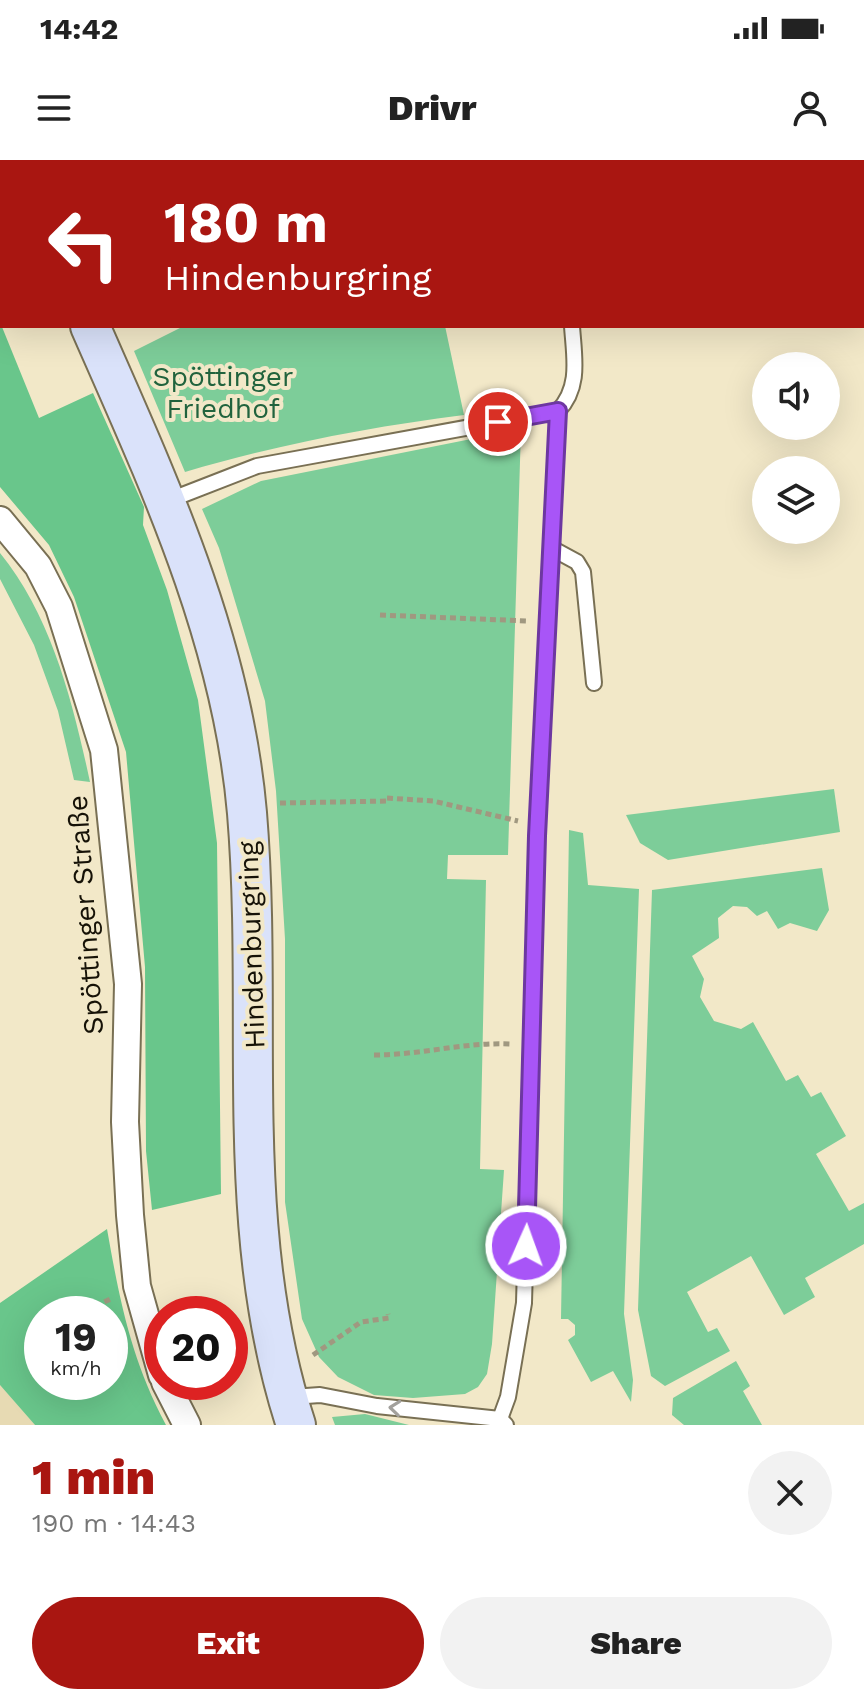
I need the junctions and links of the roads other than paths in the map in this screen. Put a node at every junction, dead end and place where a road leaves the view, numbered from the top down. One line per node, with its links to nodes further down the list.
1 (91, 328): 4 (main road, Hindenburgring)
2 (572, 328): 3 (lane, Hindenburgring)
3 (558, 411): 4 (lane); 6 (lane, Hindenburgring)
4 (167, 501): 10 (main road, Hindenburgring)
5 (0, 520): 8 (street, Spöttinger Straße)
6 (553, 549): 7 (lane); 11 (lane, Hindenburgring)
7 (594, 683)
8 (144, 1311)
9 (174, 1400): 12 (street)
10 (292, 1411): 11 (lane, Hindenburgring, one-way to 10)
11 (503, 1422)
12 (187, 1425)

